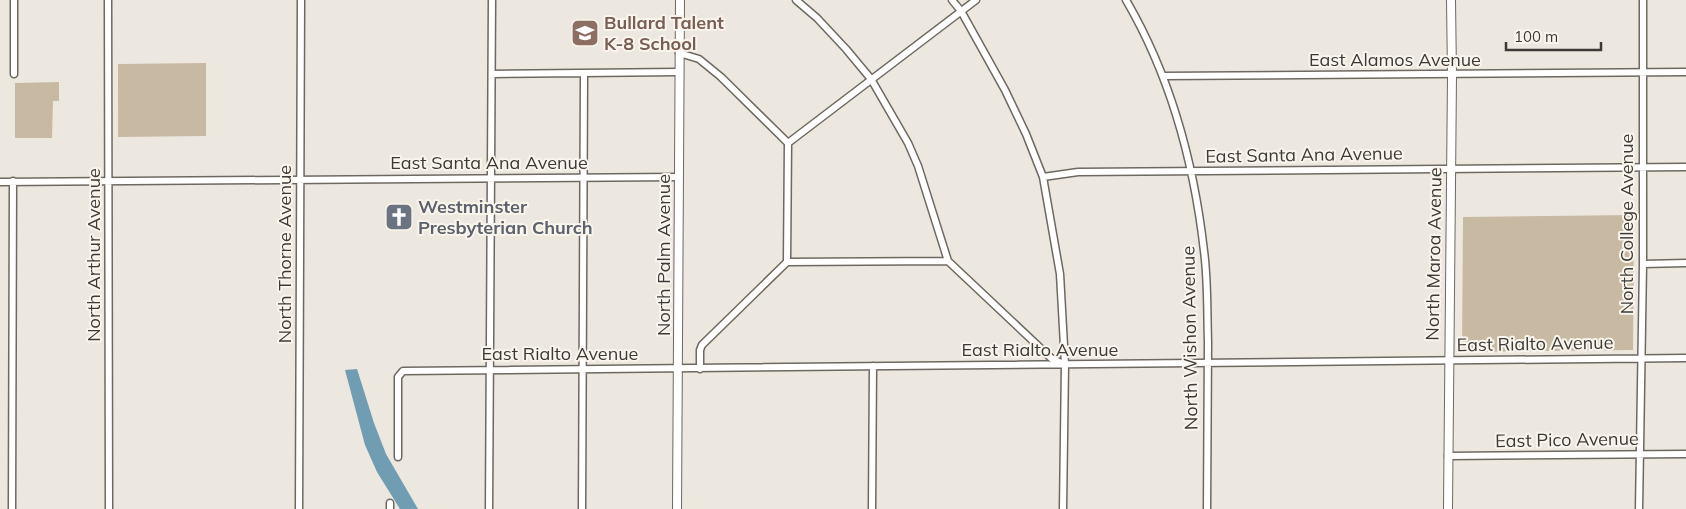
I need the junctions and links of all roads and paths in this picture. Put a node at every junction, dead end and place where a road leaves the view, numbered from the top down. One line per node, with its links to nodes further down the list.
1 (14, 0): 17 (street)
2 (108, 0): 33 (street, North Arthur Avenue)
3 (301, 0): 32 (street, North Thorne Avenue)
4 (492, 0): 18 (street)
5 (680, 0): 13 (main road, North Palm Avenue)
6 (796, 0): 22 (street)
7 (952, 0): 12 (street)
8 (976, 0): 12 (street)
9 (1126, 0): 21 (street, North Wishon Avenue)
10 (1451, 0): 20 (main road, North Maroa Avenue)
11 (1643, 0): 16 (street, North College Avenue)
12 (961, 11): 22 (street); 30 (street)
13 (679, 53): 14 (main road, North Palm Avenue); 23 (street)
14 (679, 72): 19 (street); 29 (main road, North Palm Avenue)
15 (1686, 72): 16 (street, East Alamos Avenue)
16 (1643, 73): 20 (street, East Alamos Avenue); 24 (street, North College Avenue)
17 (14, 74)
18 (492, 74): 19 (street); 31 (street)
19 (584, 74): 28 (street)
20 (1452, 75): 21 (street, East Alamos Avenue); 26 (main road, North Maroa Avenue)
21 (1163, 76): 27 (street, North Wishon Avenue)
22 (871, 79): 23 (street); 36 (street)
23 (788, 142): 37 (street)
24 (1643, 167): 25 (street, East Santa Ana Avenue); 26 (street, East Santa Ana Avenue); 39 (street, North College Avenue)
25 (1686, 167)
26 (1450, 169): 27 (street, East Santa Ana Avenue); 42 (main road, North Maroa Avenue)
27 (1191, 172): 30 (street, East Santa Ana Avenue); 44 (street, North Wishon Avenue)
28 (583, 177): 29 (street, East Santa Ana Avenue); 31 (street, East Santa Ana Avenue); 47 (street)
29 (679, 177): 48 (main road, North Palm Avenue)
30 (1043, 177): 43 (street)
31 (491, 178): 32 (street, East Santa Ana Avenue); 46 (street)
32 (300, 179): 33 (street, East Santa Ana Avenue); 56 (street, North Thorne Avenue)
33 (109, 181): 35 (street, East Santa Ana Avenue); 55 (street, North Arthur Avenue)
34 (0, 182): 35 (street, East Santa Ana Avenue)
35 (13, 182): 54 (street)
36 (948, 261): 37 (street); 43 (street)
37 (787, 262): 49 (street)
38 (1686, 263): 39 (street)
39 (1644, 264): 40 (street, North College Avenue)
40 (1641, 358): 41 (street, East Rialto Avenue); 42 (street, East Rialto Avenue); 50 (street, North College Avenue)
41 (1686, 358)
42 (1448, 360): 44 (street, East Rialto Avenue); 52 (main road, North Maroa Avenue)
43 (1065, 364): 44 (street, East Rialto Avenue); 45 (street, East Rialto Avenue); 61 (street)
44 (1208, 364): 62 (street, North Wishon Avenue)
45 (873, 366): 49 (street, East Rialto Avenue); 60 (street)
46 (489, 369): 47 (street, East Rialto Avenue); 53 (street, East Rialto Avenue); 57 (street)
47 (582, 369): 48 (street, East Rialto Avenue); 58 (street)
48 (679, 369): 49 (street, East Rialto Avenue); 59 (main road, North Palm Avenue)
49 (700, 369)
50 (1640, 454): 51 (street, East Pico Avenue); 52 (street, East Pico Avenue); 64 (street, North College Avenue)
51 (1686, 454)
52 (1448, 456): 63 (main road, North Maroa Avenue)
53 (398, 457)
54 (12, 509)
55 (109, 509)
56 (299, 509)
57 (489, 509)
58 (582, 509)
59 (677, 509)
60 (872, 509)
61 (1063, 509)
62 (1207, 509)
63 (1448, 509)
64 (1639, 509)

